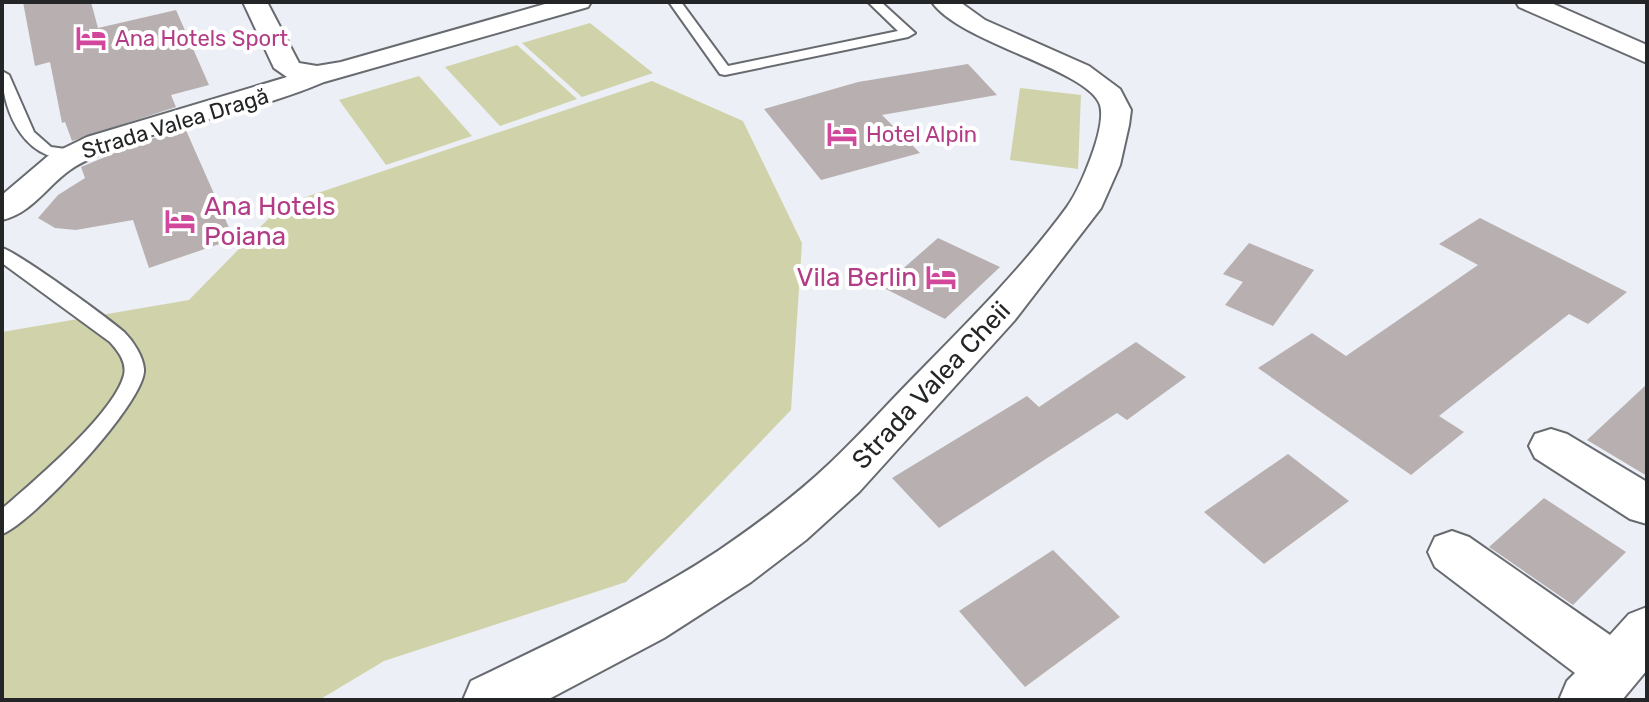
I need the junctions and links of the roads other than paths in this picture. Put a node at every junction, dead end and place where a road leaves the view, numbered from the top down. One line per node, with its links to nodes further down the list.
1 (255, 2): 9 (street, Strada Valea Dragă)
2 (676, 2): 3 (lane)
3 (874, 2)
4 (944, 2): 18 (street, Strada Valea Cheii)
5 (1528, 2): 7 (street)
6 (566, 4): 9 (street, Strada Valea Dragă)
7 (1647, 55)
8 (2, 75): 10 (lane)
9 (316, 75): 10 (street, Strada Valea Dragă)
10 (74, 154): 11 (street, Strada Valea Dragă)
11 (2, 210)
12 (2, 254): 15 (lane)
13 (1551, 446): 14 (street)
14 (1647, 505)
15 (2, 524)
16 (1452, 552): 17 (street)
17 (1616, 667)
18 (491, 700)

